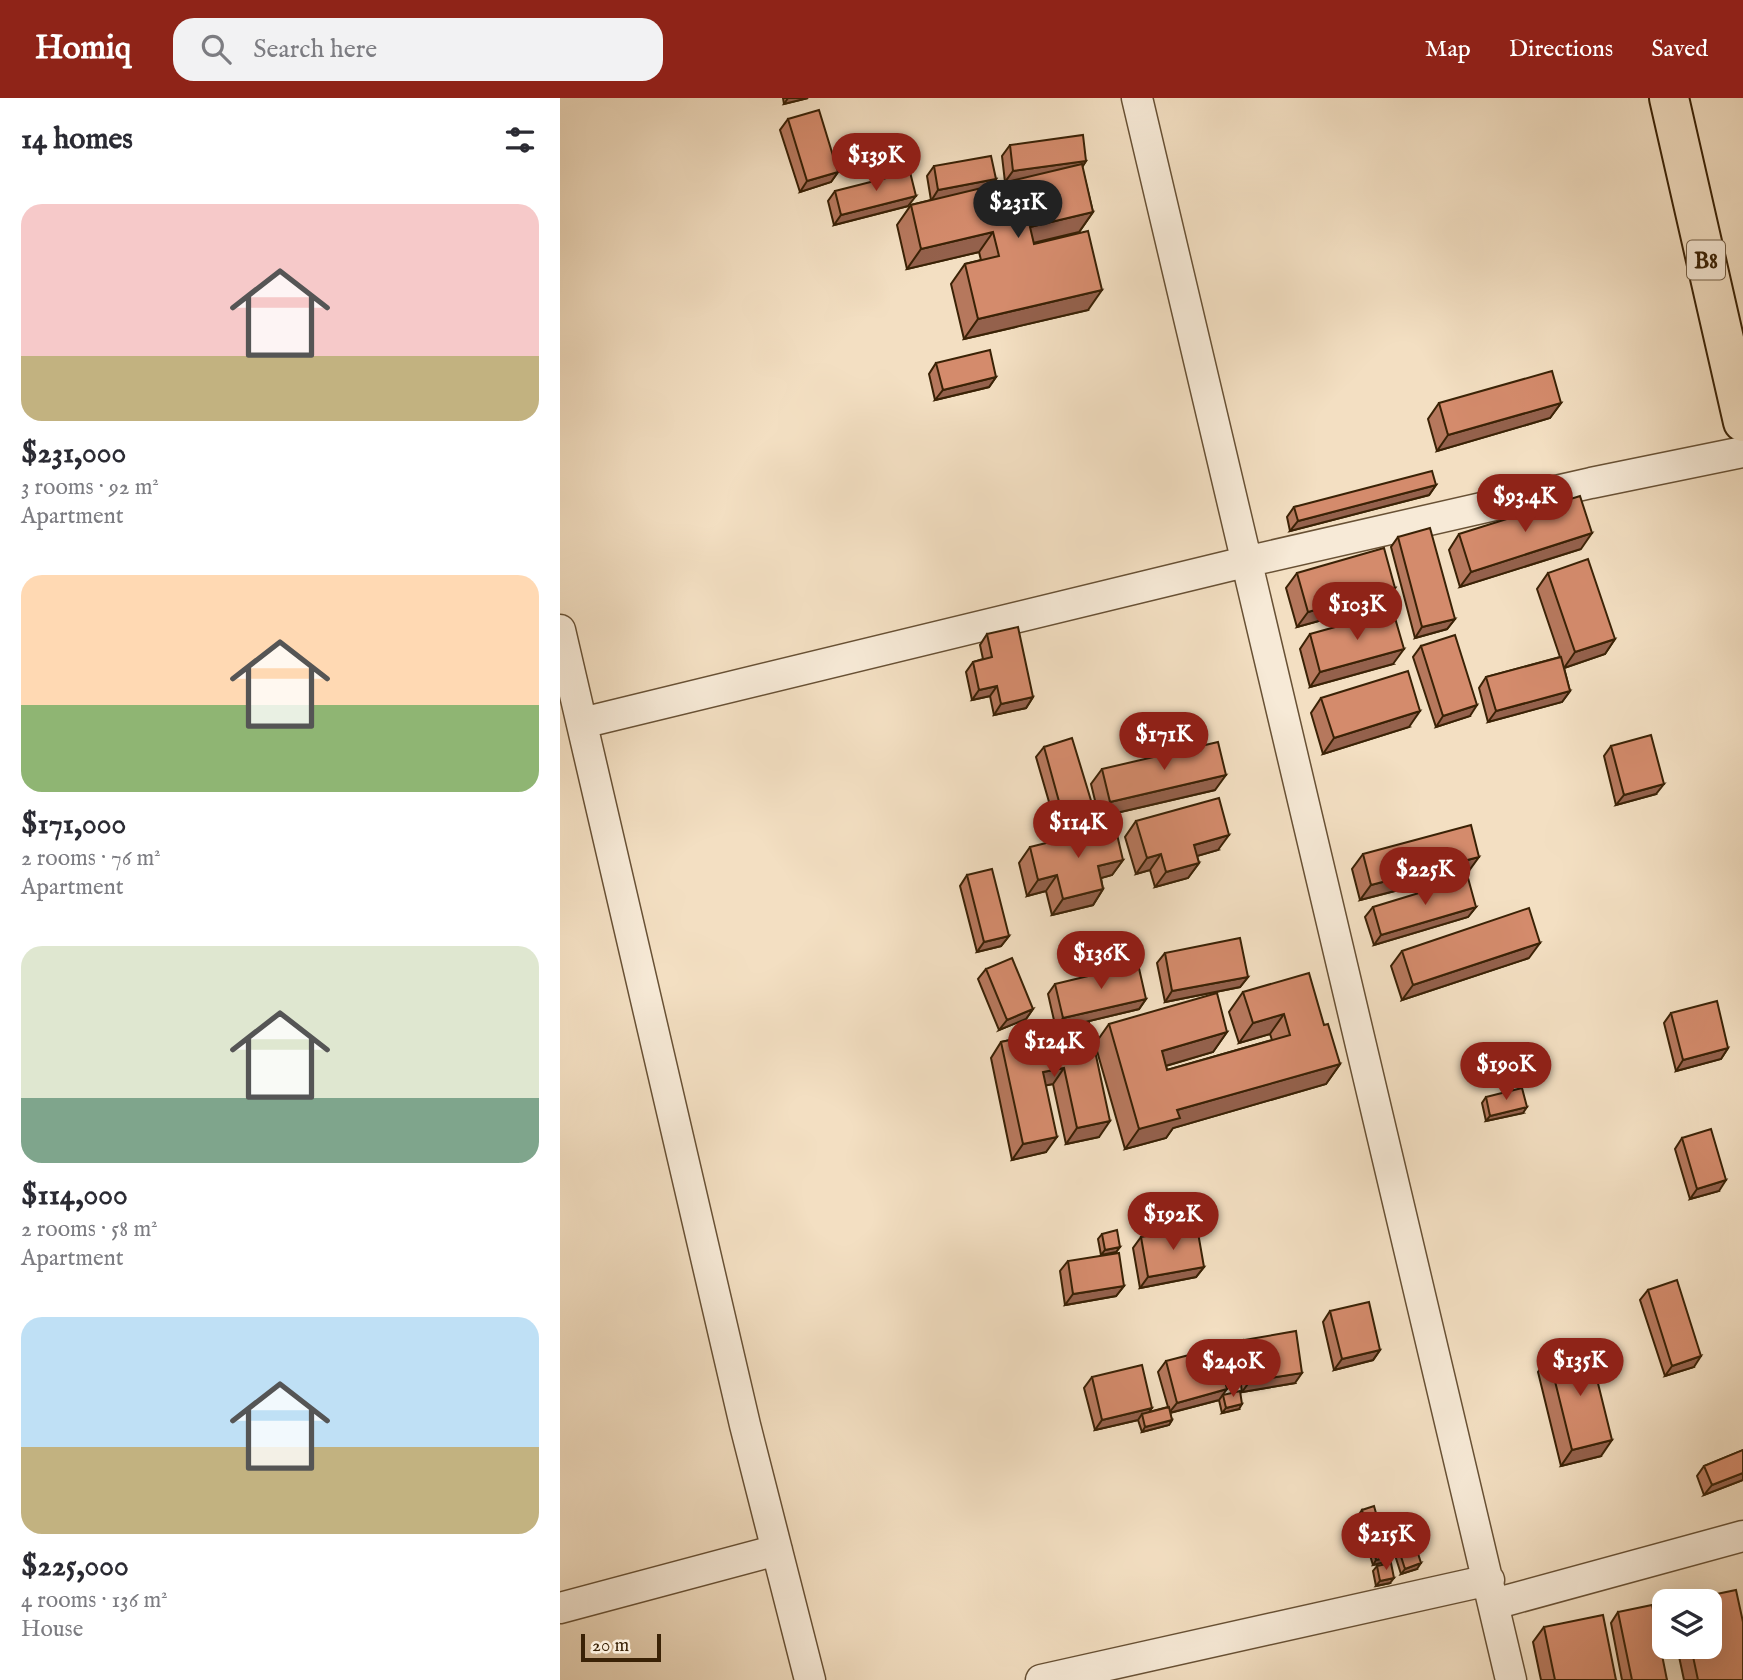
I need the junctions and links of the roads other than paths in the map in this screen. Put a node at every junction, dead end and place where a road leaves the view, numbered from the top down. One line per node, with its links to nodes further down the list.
1 (1137, 98): 5 (street)
2 (1669, 98): 3 (highway, B8)
3 (1743, 422)
4 (1743, 452): 5 (street)
5 (1245, 562): 7 (street); 10 (street)
6 (560, 630): 7 (street)
7 (582, 723): 9 (street)
8 (1743, 1536): 10 (street)
9 (776, 1550): 11 (street); 12 (street)
10 (1492, 1592): 13 (street); 14 (street)
11 (560, 1608)
12 (810, 1680)
13 (1041, 1680)
14 (1511, 1680)

